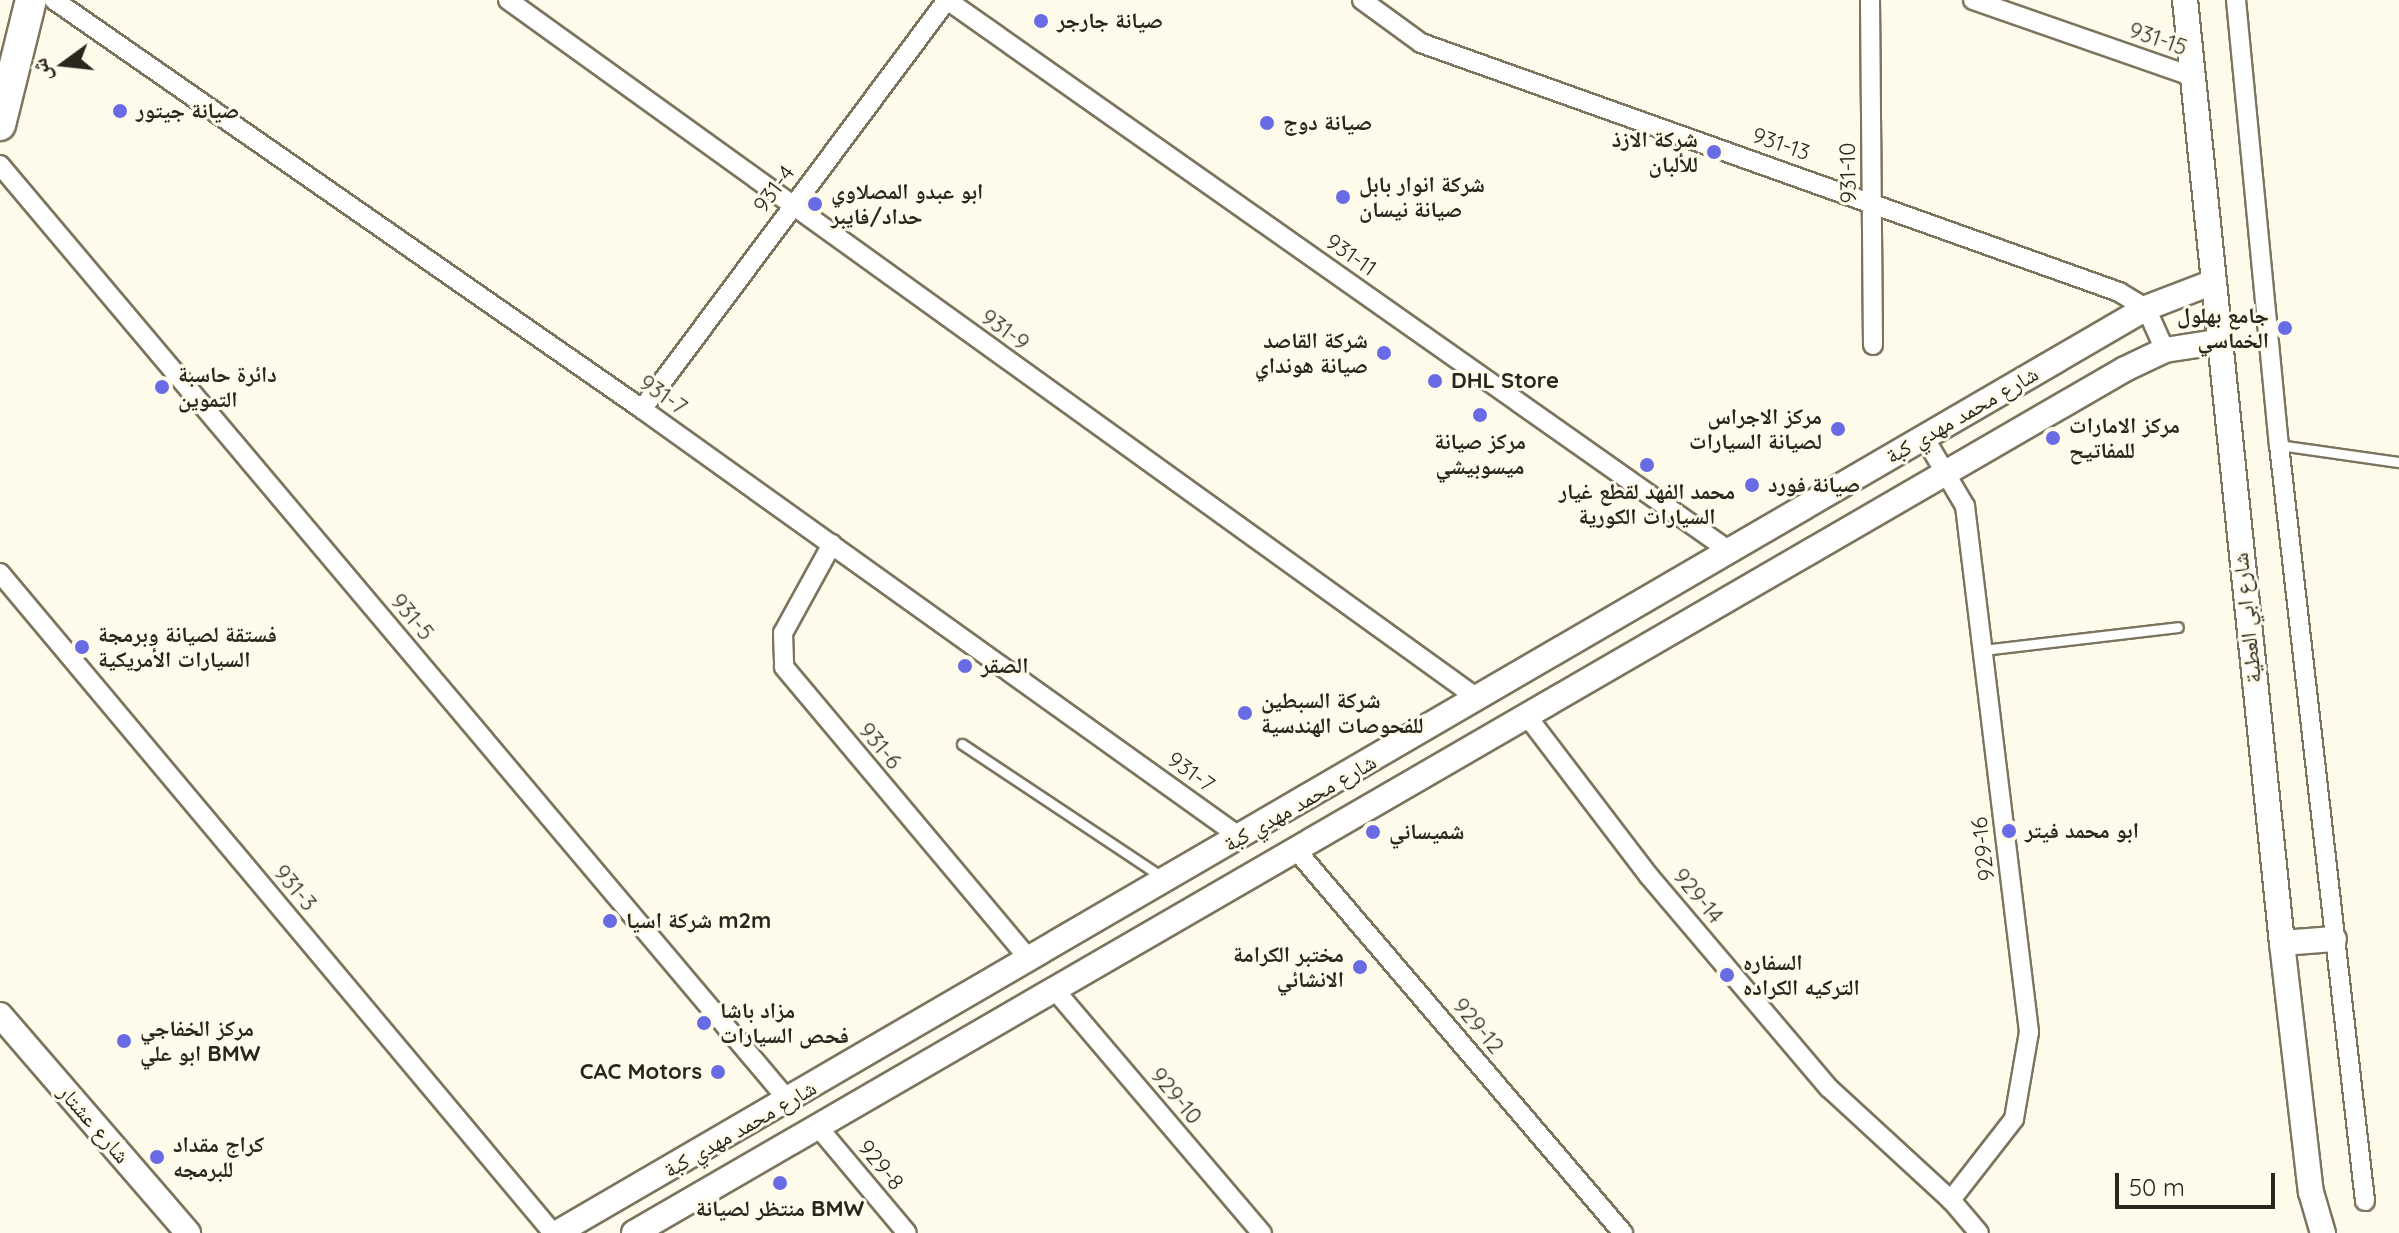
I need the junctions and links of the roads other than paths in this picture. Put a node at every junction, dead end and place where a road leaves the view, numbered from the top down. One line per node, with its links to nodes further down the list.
1 (31, 0): 11 (main road)
2 (54, 0): 20 (street, 931-7)
3 (508, 0): 14 (street, 931-9)
4 (947, 0): 14 (street, 931-4); 26 (street, 931-11)
5 (1362, 0): 13 (street, 931-13)
6 (1870, 0): 13 (street, 931-10)
7 (1973, 0): 10 (street, 931-15)
8 (2185, 0): 10 (street, شارع ابي العطية)
9 (2236, 0): 22 (street)
10 (2191, 76): 15 (street, شارع ابي العطية)
11 (0, 125)
12 (0, 165): 43 (street, 931-5)
13 (1873, 201): 16 (street, 931-13); 18 (street, 931-10)
14 (791, 205): 20 (street, 931-4); 30 (street, 931-9)
15 (2211, 283): 16 (street, شارع محمد مهدي كبة); 17 (street, شارع ابي العطية)
16 (2146, 308): 19 (street); 21 (street, شارع محمد مهدي كبة)
17 (2217, 342): 19 (street, شارع محمد مهدي كبة); 39 (street, شارع ابي العطية)
18 (1873, 345)
19 (2165, 350): 24 (street, شارع محمد مهدي كبة)
20 (642, 409): 25 (street, 931-7)
21 (1924, 437): 24 (street, 929-16); 26 (street, شارع محمد مهدي كبة)
22 (2279, 445): 23 (lane); 38 (street)
23 (2399, 462)
24 (1948, 475): 29 (street, 929-16); 31 (street, شارع محمد مهدي كبة)
25 (832, 544): 35 (street, 931-7); 40 (street, 931-6)
26 (1728, 550): 30 (street, شارع محمد مهدي كبة)
27 (0, 573): 50 (street, 931-3)
28 (2178, 627): 29 (lane)
29 (1983, 650): 46 (street, 929-16)
30 (1476, 697): 33 (street, شارع محمد مهدي كبة)
31 (1527, 716): 34 (street, شارع محمد مهدي كبة); 46 (street, 929-14)
32 (962, 744): 37 (lane)
33 (1354, 772): 34 (street); 35 (street, شارع محمد مهدي كبة)
34 (1365, 811): 36 (street, شارع محمد مهدي كبة)
35 (1240, 837): 37 (street, شارع محمد مهدي كبة)
36 (1296, 850): 41 (street, شارع محمد مهدي كبة); 54 (street, 929-12)
37 (1167, 880): 40 (street, شارع محمد مهدي كبة)
38 (2334, 939): 39 (street); 47 (street)
39 (2282, 943): 56 (street, شارع ابي العطية)
40 (1029, 959): 43 (street, شارع محمد مهدي كبة)
41 (1054, 989): 44 (street, شارع محمد مهدي كبة); 53 (street, 929-10)
42 (0, 1015): 49 (street, شارع عشتار)
43 (788, 1100): 45 (street, شارع محمد مهدي كبة)
44 (818, 1127): 48 (street, شارع محمد مهدي كبة); 52 (street, 929-8)
45 (645, 1184): 48 (street); 50 (street, شارع محمد مهدي كبة)
46 (1951, 1200): 55 (street, 929-14)
47 (2365, 1201)
48 (665, 1215): 51 (street, شارع محمد مهدي كبة)
49 (188, 1233)
50 (555, 1233)
51 (634, 1233)
52 (907, 1233)
53 (1262, 1233)
54 (1623, 1233)
55 (1979, 1233)
56 (2323, 1233)

